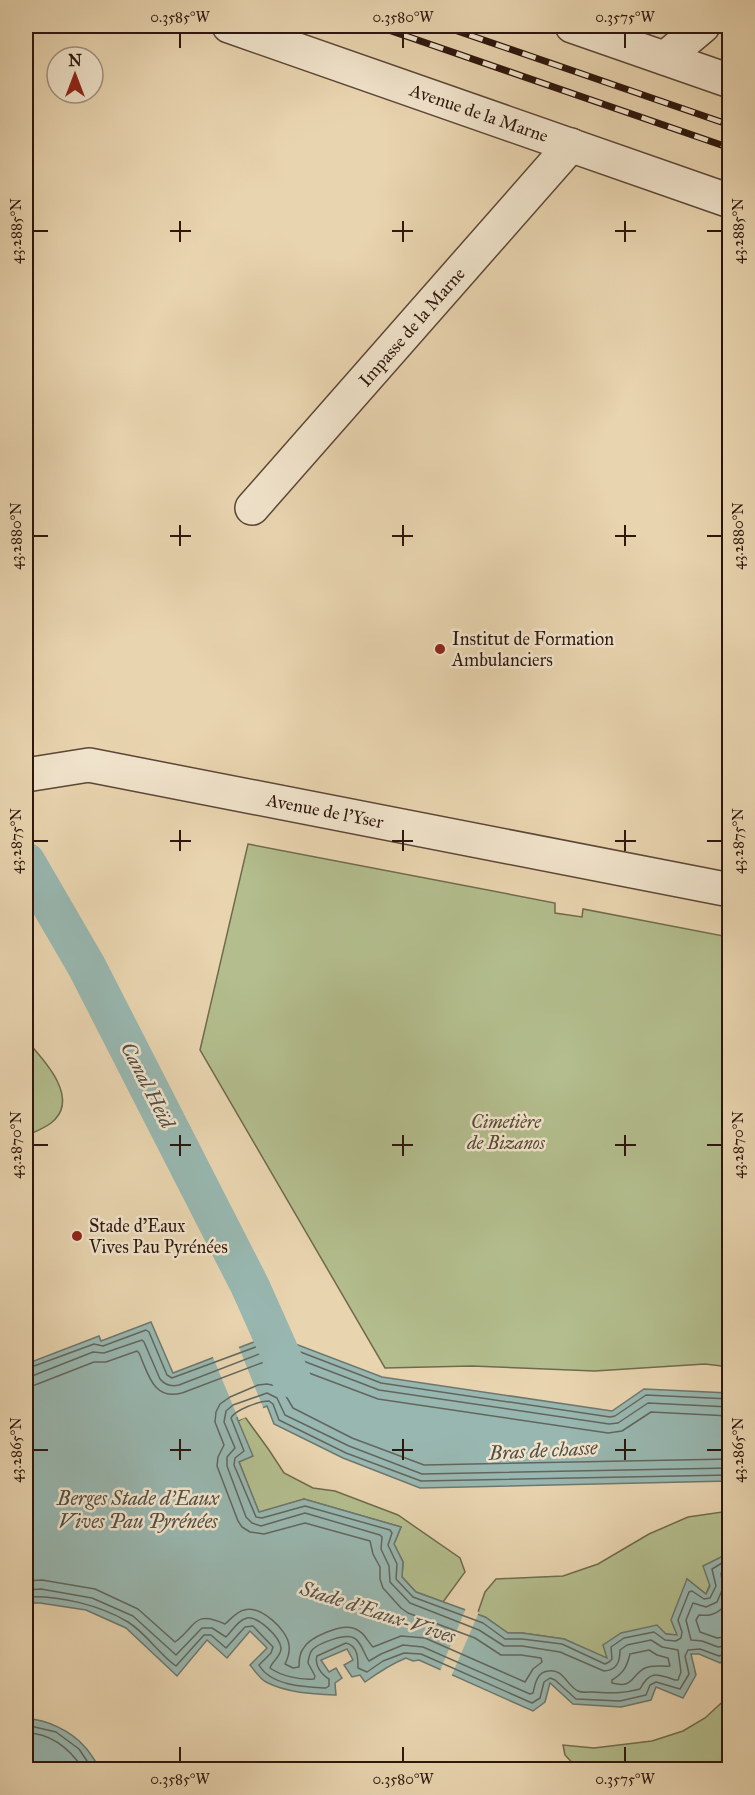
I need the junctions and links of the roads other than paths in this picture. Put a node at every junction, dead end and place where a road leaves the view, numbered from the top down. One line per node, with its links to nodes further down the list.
1 (229, 26): 6 (street, Avenue de la Marne)
2 (572, 26): 4 (street)
3 (703, 26): 4 (street)
4 (665, 58): 5 (street)
5 (729, 81)
6 (571, 145): 7 (street, Avenue de la Marne); 8 (street, Impasse de la Marne)
7 (729, 201)
8 (252, 508)
9 (26, 775): 10 (street, Avenue de l'Yser)
10 (729, 890)

